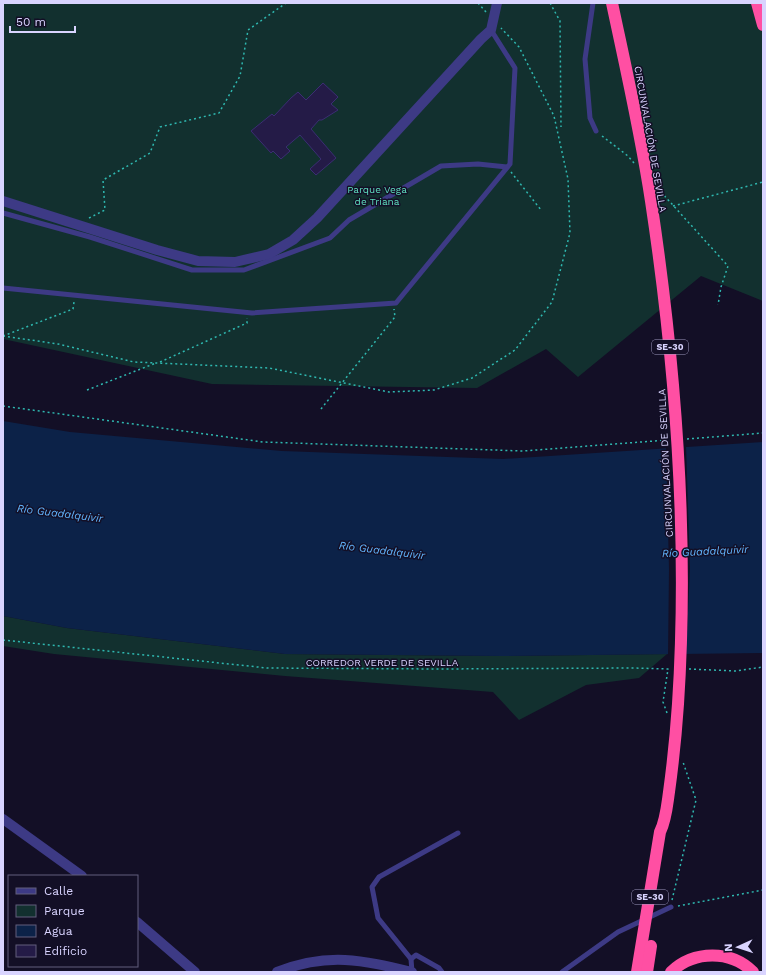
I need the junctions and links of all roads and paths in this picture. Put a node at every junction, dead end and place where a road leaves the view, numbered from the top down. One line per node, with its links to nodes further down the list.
1 (286, 3): 20 (path)
2 (478, 3): 8 (path)
3 (497, 3): 8 (street)
4 (550, 3): 10 (path)
5 (593, 3): 11 (lane)
6 (612, 3): 43 (highway, CIRCUNVALACIÓN DE SEVILLA / SE-30, bridge)
7 (757, 3): 9 (highway)
8 (493, 25): 12 (lane); 20 (street); 28 (path)
9 (763, 26)
10 (561, 127)
11 (596, 131): 13 (path)
12 (507, 167): 18 (path); 19 (lane); 23 (lane)
13 (638, 168)
14 (763, 182): 17 (path)
15 (659, 190): 17 (path)
16 (3, 201): 20 (street)
17 (673, 206): 24 (path)
18 (541, 210)
19 (3, 213)
20 (77, 225)
21 (3, 288): 22 (lane)
22 (74, 295): 25 (lane); 26 (path)
23 (394, 303): 25 (lane); 28 (path)
24 (718, 305)
25 (248, 312): 27 (path)
26 (3, 336): 27 (path)
27 (158, 363): 28 (path); 29 (path)
28 (343, 383): 31 (path)
29 (87, 390)
30 (3, 406): 34 (path)
31 (322, 409)
32 (763, 433): 33 (path)
33 (685, 439)
34 (670, 440)
35 (3, 640): 37 (path, CORREDOR VERDE DE SEVILLA)
36 (763, 667): 39 (path)
37 (668, 669): 38 (path, CORREDOR VERDE DE SEVILLA); 40 (path)
38 (675, 669)
39 (683, 669)
40 (668, 716)
41 (682, 759): 47 (path)
42 (3, 819): 45 (street)
43 (665, 823): 55 (highway, CIRCUNVALACIÓN DE SEVILLA / SE-30, bridge); 56 (highway, bridge)
44 (458, 833): 49 (lane)
45 (81, 875)
46 (763, 890): 47 (path)
47 (671, 907): 54 (lane)
48 (138, 923): 50 (street)
49 (410, 959): 52 (lane); 53 (lane)
50 (194, 972)
51 (277, 972): 52 (street)
52 (412, 972)
53 (442, 972)
54 (562, 972)
55 (637, 972)
56 (647, 972)
57 (671, 972): 58 (highway)
58 (753, 972)

